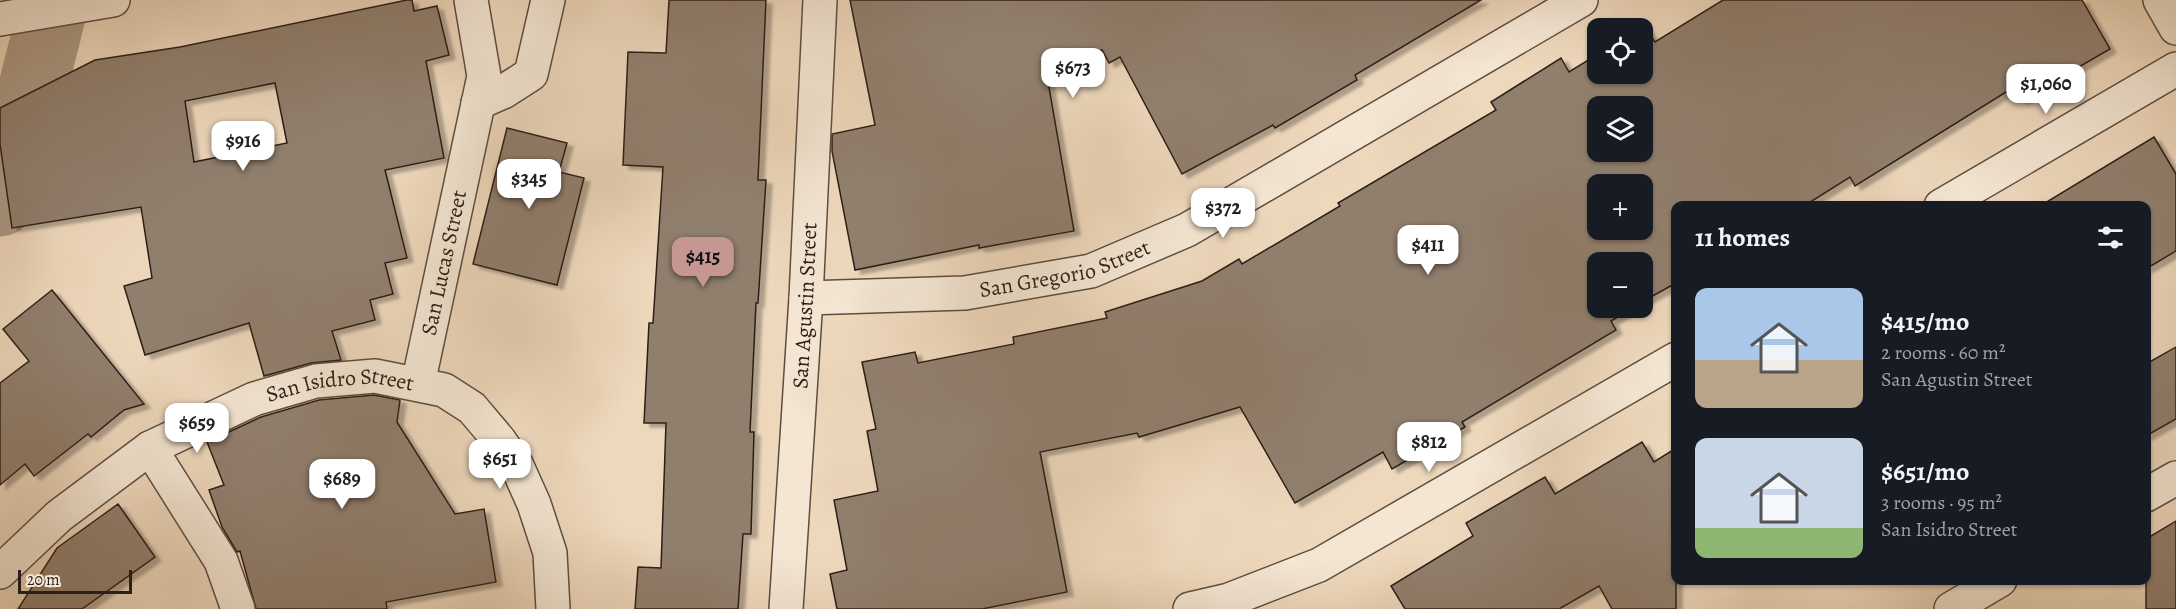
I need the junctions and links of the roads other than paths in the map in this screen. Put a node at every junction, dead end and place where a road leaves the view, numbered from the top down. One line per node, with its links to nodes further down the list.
1 (111, 0): 7 (street)
2 (471, 0): 10 (street, San Lucas Street)
3 (548, 0): 10 (street)
4 (820, 0): 12 (street, San Agustin Street)
5 (1581, 0): 12 (street, San Gregorio Street)
6 (2160, 0): 8 (street)
7 (16, 16)
8 (2176, 28)
9 (2176, 69): 11 (street)
10 (478, 104): 14 (street, San Lucas Street)
11 (1950, 201)
12 (806, 298): 22 (street, San Agustin Street)
13 (1671, 362): 23 (street)
14 (418, 384): 15 (street, San Isidro Street); 21 (street, San Isidro Street)
15 (150, 448): 18 (street, San Isidro Street); 20 (street)
16 (2176, 478): 17 (street)
17 (2151, 492)
18 (0, 572)
19 (1992, 585): 24 (street)
20 (238, 609)
21 (553, 609)
22 (786, 609)
23 (1190, 609)
24 (1951, 609)

